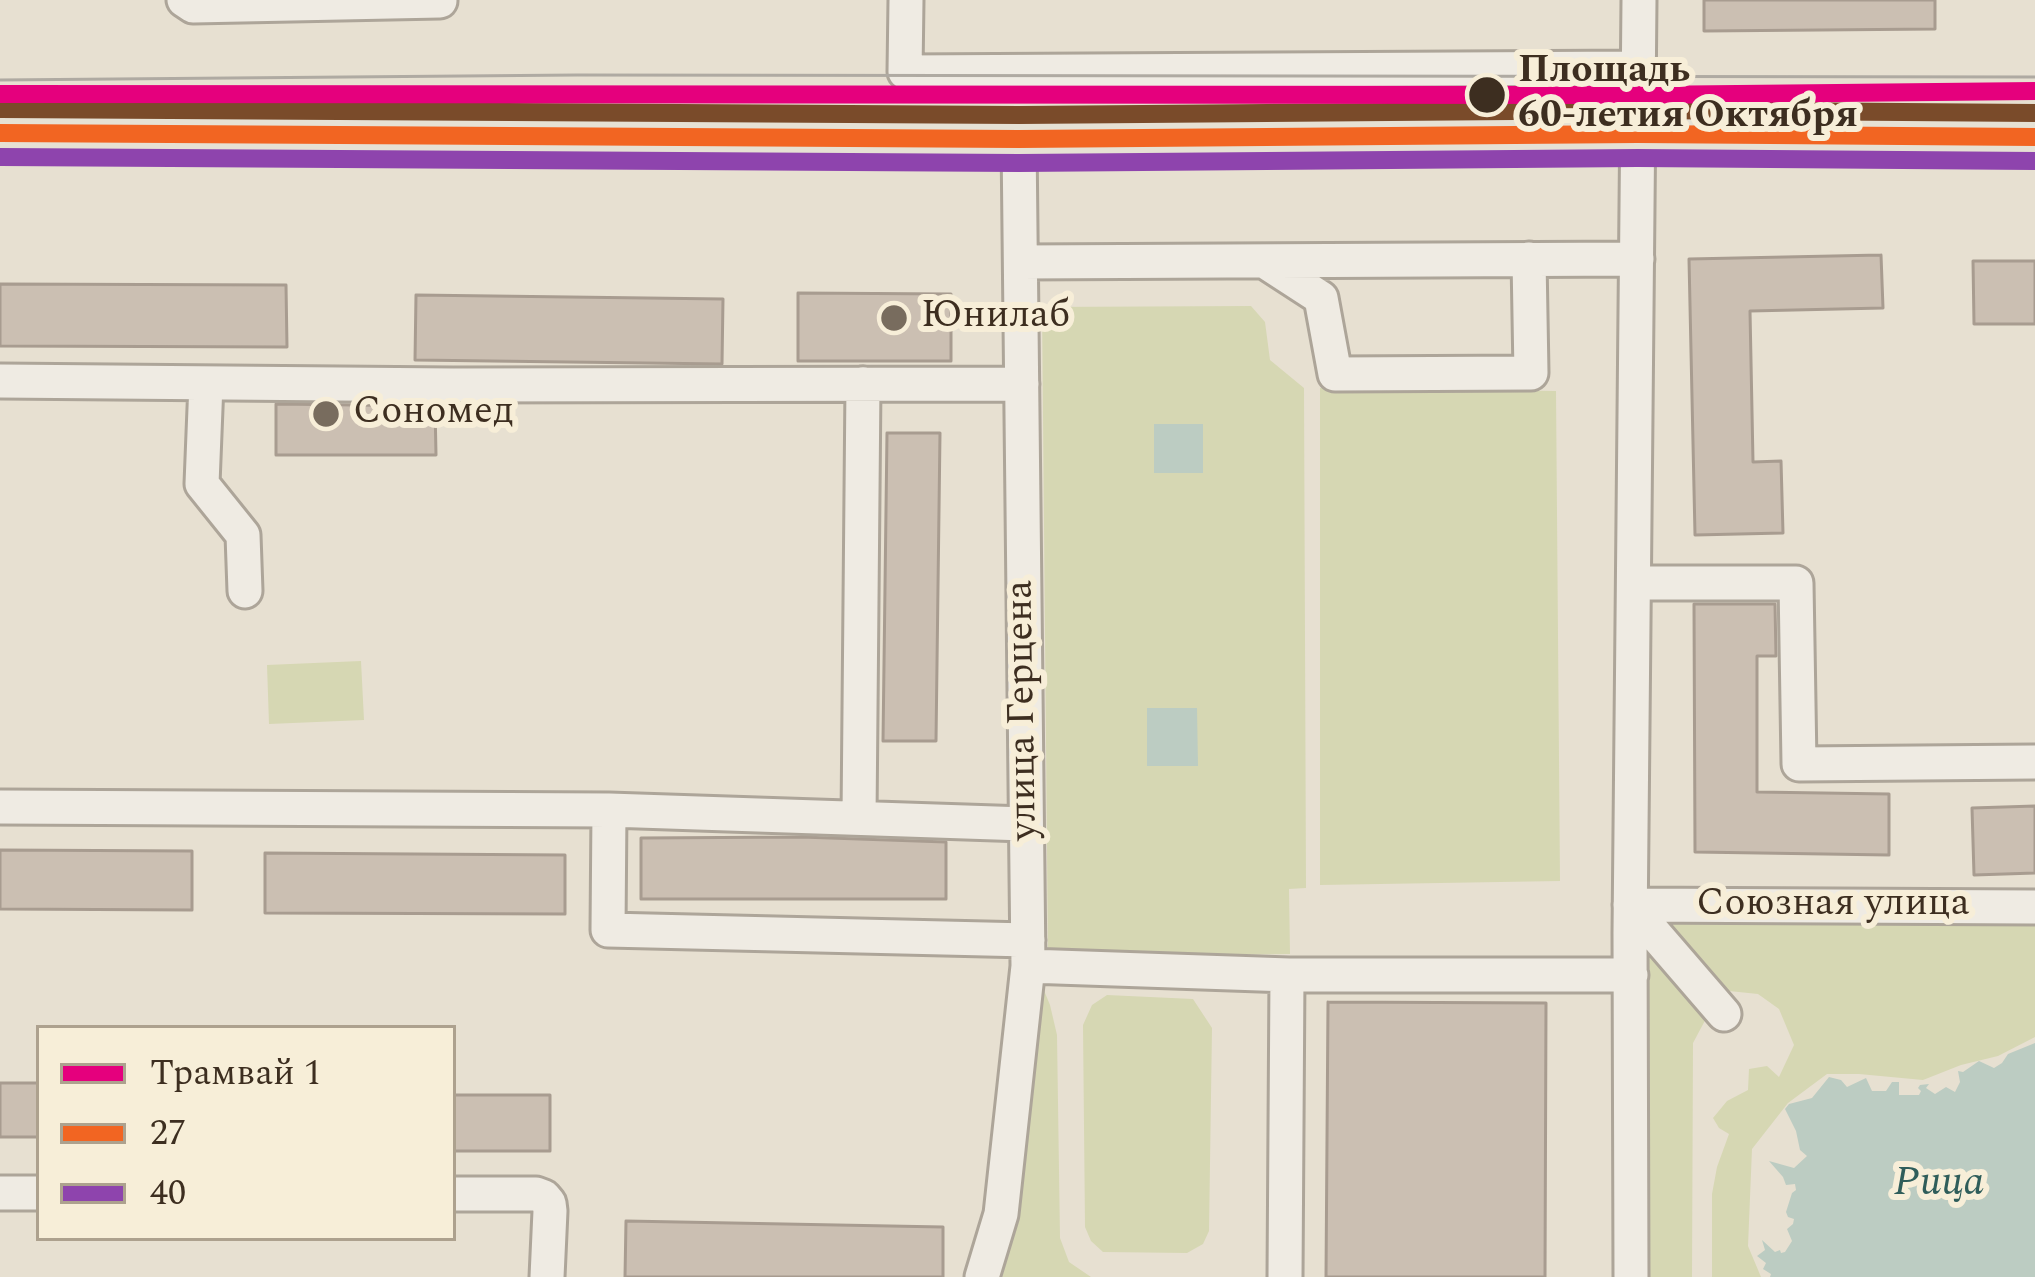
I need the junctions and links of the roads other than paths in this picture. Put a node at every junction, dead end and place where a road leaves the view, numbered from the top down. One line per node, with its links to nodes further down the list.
1 (184, 0): 4 (street)
2 (906, 0): 5 (street)
3 (1639, 0): 5 (street)
4 (440, 7)
5 (1638, 68): 7 (street)
6 (0, 134): 9 (main road)
7 (1638, 134): 8 (main road); 9 (main road); 11 (street)
8 (2035, 136)
9 (1019, 139): 13 (street, улица Герцена)
10 (1529, 259): 11 (street); 12 (street); 12 (street)
11 (1637, 259): 18 (street)
12 (1264, 261): 13 (street)
13 (1021, 262): 17 (street, улица Герцена)
14 (0, 381): 15 (street)
15 (206, 383): 16 (street); 19 (street)
16 (862, 384): 17 (street); 23 (street)
17 (1022, 384): 24 (street, улица Герцена)
18 (1634, 583): 20 (street); 25 (street)
19 (245, 591)
20 (2035, 762)
21 (0, 807): 22 (street)
22 (609, 810): 23 (street); 27 (street)
23 (860, 818): 24 (street)
24 (1025, 824): 27 (street, улица Герцена)
25 (1630, 905): 26 (street, Союзная улица); 29 (street); 30 (street)
26 (2035, 907)
27 (1028, 953): 28 (street); 35 (street, улица Герцена)
28 (1287, 975): 29 (street); 36 (street)
29 (1631, 975): 37 (street)
30 (1724, 1014)
31 (0, 1193): 32 (street)
32 (36, 1193)
33 (456, 1194): 34 (street)
34 (548, 1277)
35 (982, 1277)
36 (1285, 1277)
37 (1631, 1277)

